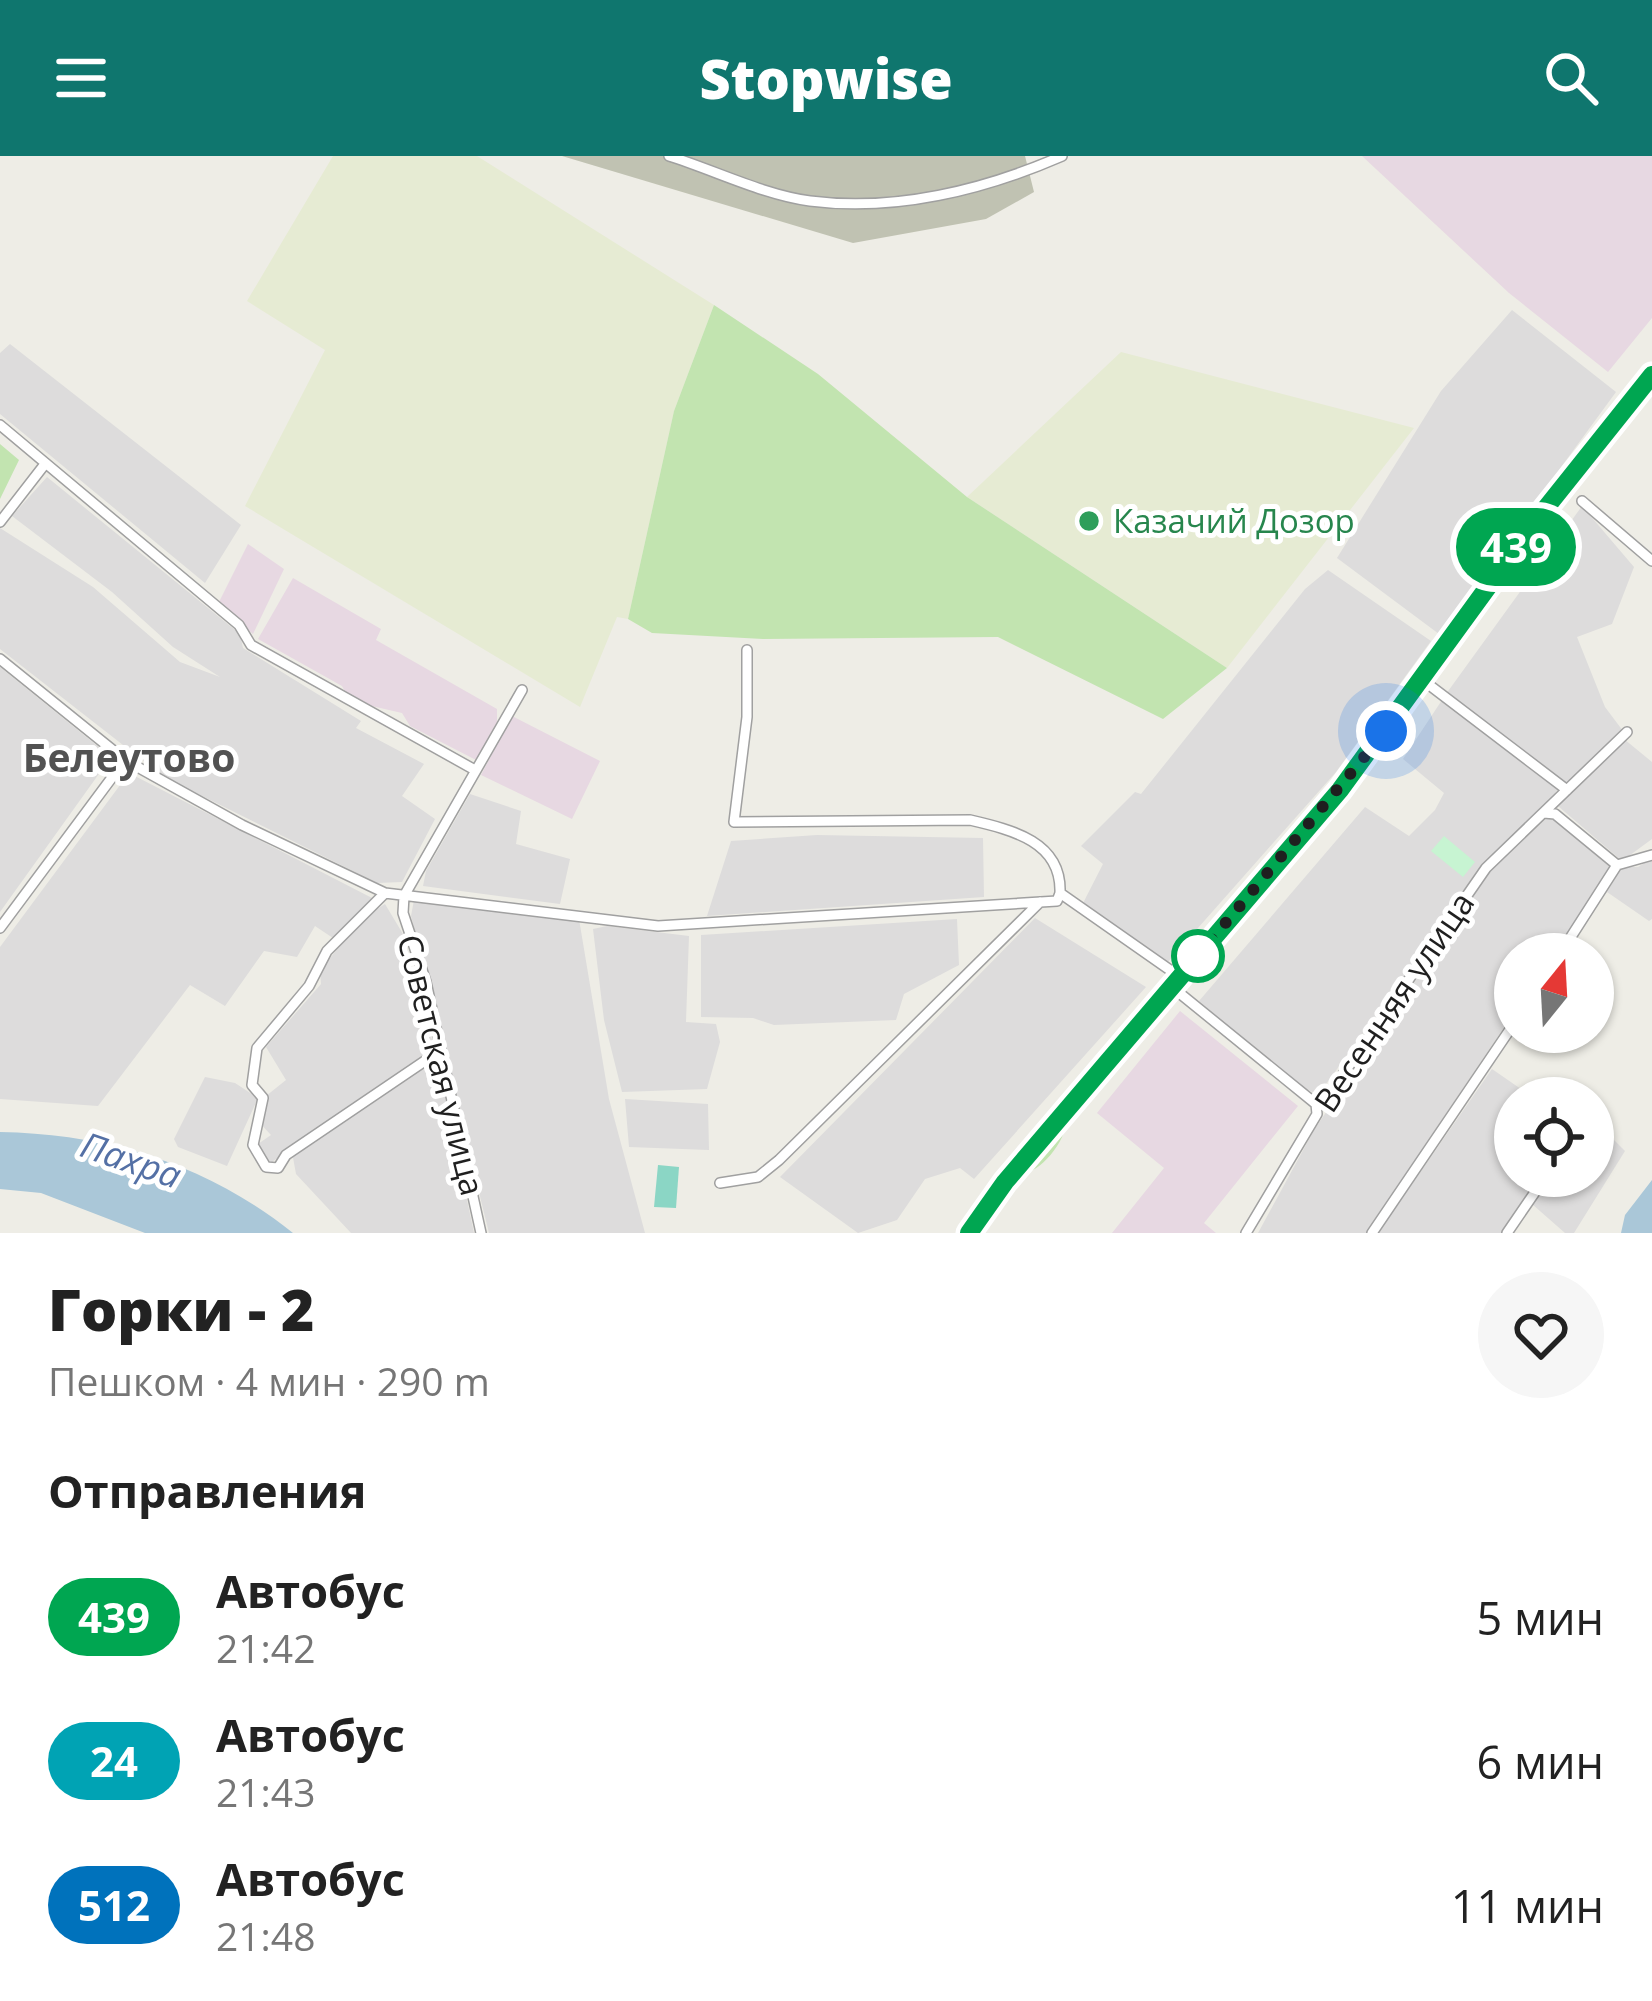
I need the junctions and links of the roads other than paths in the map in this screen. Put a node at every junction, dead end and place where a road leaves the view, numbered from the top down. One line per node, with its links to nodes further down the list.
1 (669, 156): 2 (street)
2 (1062, 156)
3 (1652, 375): 11 (main road)
4 (0, 425): 5 (street)
5 (46, 464): 7 (street); 15 (street)
6 (1582, 501): 8 (street)
7 (0, 523)
8 (1652, 561)
9 (747, 650): 21 (street)
10 (0, 658): 14 (street)
11 (1424, 681): 16 (street); 26 (main road)
12 (522, 690): 15 (street)
13 (1627, 732): 16 (street, Весенняя улица)
14 (125, 760): 20 (street); 24 (street)
15 (475, 770): 22 (street)
16 (1568, 790): 17 (street, Весенняя улица)
17 (1544, 813): 19 (street); 29 (street, Весенняя улица)
18 (1652, 855): 19 (street)
19 (1617, 866): 25 (street)
20 (385, 893): 22 (street); 27 (street)
21 (1060, 893): 23 (street); 26 (street)
22 (404, 896): 23 (street); 27 (street, Советская улица)
23 (1040, 902): 30 (street)
24 (0, 928)
25 (1574, 933)
26 (1176, 982): 29 (street); 33 (main road)
27 (441, 1050): 32 (street, Советская улица)
28 (1494, 1053): 35 (street)
29 (1316, 1104): 34 (street, Весенняя улица)
30 (720, 1183)
31 (1532, 1197): 36 (street)
32 (481, 1233)
33 (969, 1233)
34 (1246, 1233)
35 (1372, 1233)
36 (1508, 1233)

